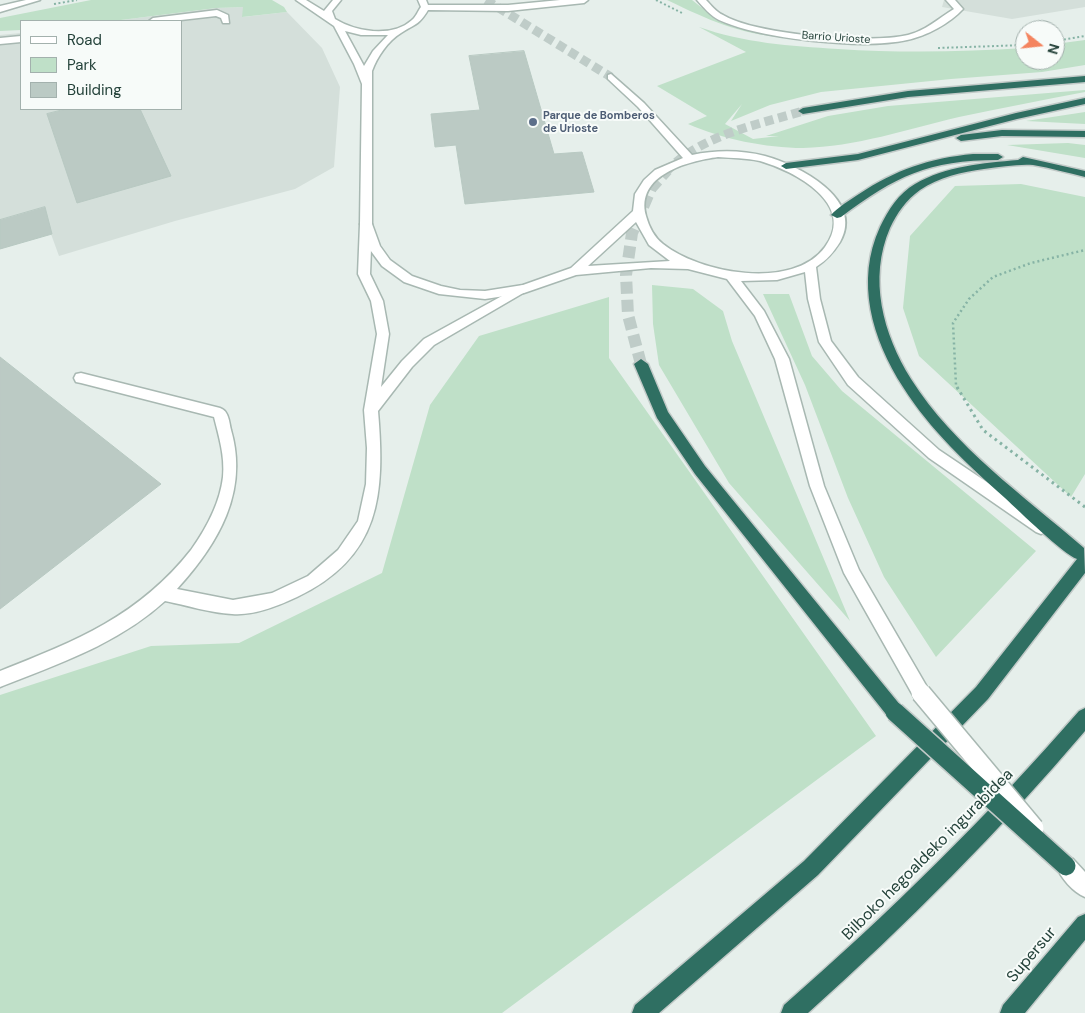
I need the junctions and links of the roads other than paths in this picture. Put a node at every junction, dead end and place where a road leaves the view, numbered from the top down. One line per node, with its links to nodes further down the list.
1 (36, 0): 8 (street)
2 (300, 0): 9 (street)
3 (336, 0): 9 (street)
4 (584, 0): 7 (street)
5 (701, 0): 6 (street, Barrio Urioste)
6 (950, 0)
7 (424, 4): 13 (street)
8 (0, 9)
9 (328, 17): 12 (street)
10 (162, 20): 11 (street)
11 (226, 21)
12 (338, 28): 13 (street); 18 (street)
13 (400, 29): 18 (street)
14 (20, 38): 15 (street)
15 (0, 41)
16 (611, 77): 23 (street)
17 (1085, 78): 20 (highway)
18 (367, 86): 29 (street)
19 (1085, 101): 22 (highway)
20 (803, 111)
21 (1085, 134): 22 (highway)
22 (888, 149): 25 (highway)
23 (690, 158): 25 (street); 27 (street)
24 (1033, 162): 26 (highway); 28 (highway); 38 (highway)
25 (786, 166): 28 (street)
26 (1085, 174)
27 (638, 213): 30 (street); 32 (street)
28 (838, 215): 31 (street)
29 (366, 224): 34 (street); 37 (street)
30 (688, 265): 32 (street); 33 (street)
31 (810, 265): 33 (street); 38 (street)
32 (575, 271): 34 (street)
33 (732, 277): 43 (street, bridge)
34 (524, 289): 37 (street)
35 (641, 364): 43 (highway, bridge)
36 (81, 378): 40 (street)
37 (371, 410): 40 (street)
38 (1052, 533): 39 (street)
39 (1083, 557): 46 (highway)
40 (162, 593): 41 (street)
41 (0, 679)
42 (1085, 717): 47 (highway, Bilboko hegoaldeko ingurabidea)
43 (1066, 866): 44 (street)
44 (1085, 887)
45 (1085, 924): 48 (highway, Supersur)
46 (644, 1013)
47 (792, 1013)
48 (1011, 1013)

